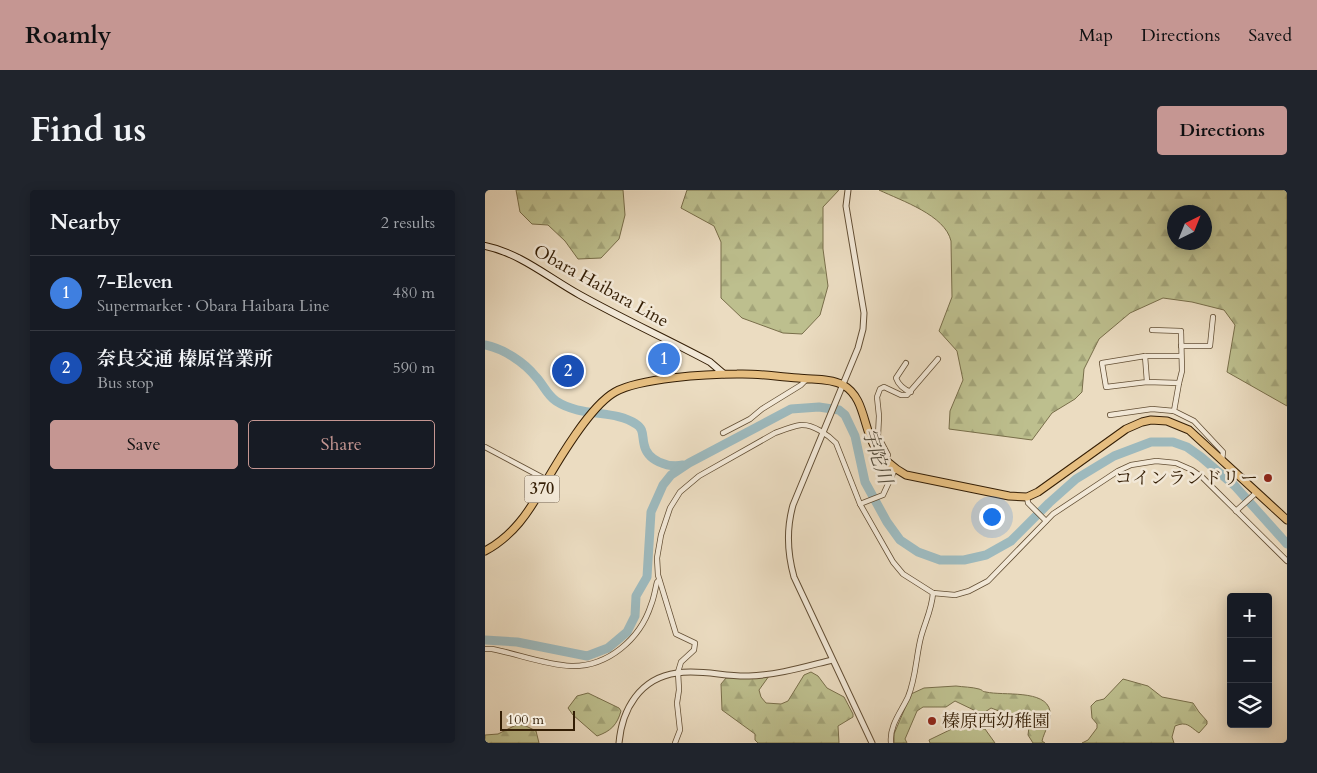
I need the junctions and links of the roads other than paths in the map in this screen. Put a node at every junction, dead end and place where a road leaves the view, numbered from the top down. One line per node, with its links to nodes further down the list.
1 (848, 190): 14 (street)
2 (485, 246): 10 (main road, Obara Haibara Line)
3 (1213, 317): 5 (street)
4 (1151, 330): 5 (street)
5 (1181, 346): 7 (street)
6 (1145, 356): 7 (street); 12 (street); 12 (street)
7 (1181, 356): 13 (street)
8 (938, 359): 15 (street)
9 (906, 363): 15 (street)
10 (724, 374): 11 (highway, 370); 24 (highway, 370)
11 (807, 379): 14 (highway, 370); 19 (street)
12 (1147, 382): 13 (street)
13 (1179, 383): 16 (street)
14 (843, 385): 18 (street); 21 (highway)
15 (911, 392): 21 (street)
16 (1174, 411): 17 (street); 22 (street)
17 (1110, 415)
18 (823, 431): 27 (street); 33 (street); 36 (street)
19 (723, 433)
20 (485, 447): 24 (street)
21 (885, 460): 23 (highway)
22 (1222, 460): 25 (highway); 26 (highway)
23 (895, 469): 26 (highway); 27 (street)
24 (547, 480): 31 (highway, 370)
25 (1256, 493): 28 (street); 29 (highway)
26 (1028, 500): 30 (street)
27 (861, 503): 34 (street)
28 (1237, 510): 30 (street); 32 (street)
29 (1287, 519)
30 (1046, 520): 34 (street)
31 (485, 552)
32 (1287, 561)
33 (659, 580): 35 (street); 37 (street)
34 (933, 593): 41 (street)
35 (485, 649)
36 (832, 660): 37 (street); 40 (street)
37 (678, 672): 38 (street); 39 (street)
38 (619, 743)
39 (675, 743)
40 (872, 743)
41 (891, 743)

